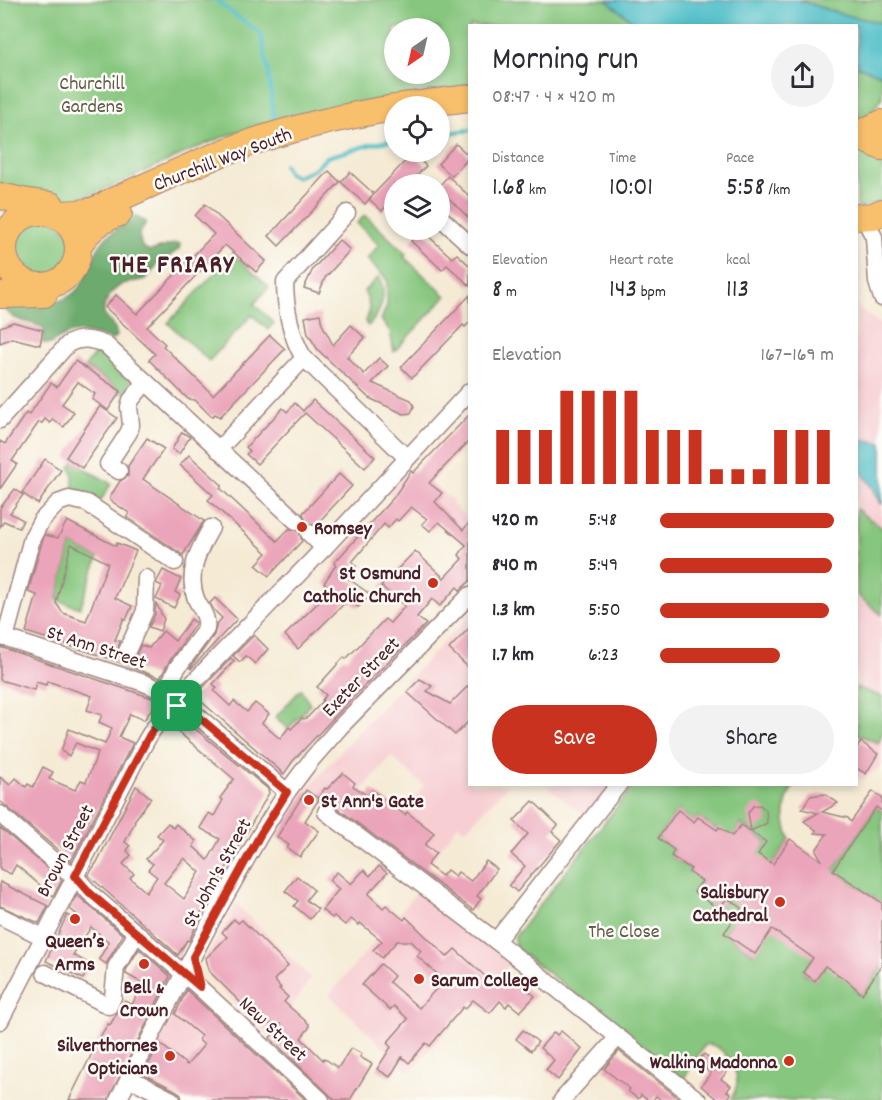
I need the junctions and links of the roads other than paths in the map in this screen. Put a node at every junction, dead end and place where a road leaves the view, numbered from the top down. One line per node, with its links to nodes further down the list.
1 (468, 98): 2 (highway)
2 (450, 100)
3 (384, 110): 13 (highway, Churchill Way South)
4 (468, 113): 5 (highway)
5 (450, 115)
6 (882, 123): 8 (highway)
7 (384, 124): 14 (highway, Churchill Way South)
8 (858, 135)
9 (858, 137): 10 (highway)
10 (882, 147)
11 (0, 196): 13 (highway)
12 (0, 203): 16 (highway)
13 (108, 203): 16 (highway, Churchill Way South)
14 (138, 205): 20 (highway, Churchill Way South); 24 (highway)
15 (347, 213): 26 (street)
16 (42, 214): 20 (highway); 21 (highway)
17 (867, 219): 25 (street)
18 (450, 226): 19 (street)
19 (468, 243)
20 (78, 246): 22 (highway)
21 (2, 249): 22 (highway)
22 (28, 284): 23 (highway)
23 (0, 289)
24 (0, 295)
25 (882, 298)
26 (304, 358): 30 (street); 31 (street)
27 (146, 382): 29 (street); 30 (street); 32 (street)
28 (468, 393): 31 (street, Brown Street)
29 (0, 420)
30 (218, 450): 33 (street)
31 (406, 457): 36 (street, Brown Street)
32 (119, 471)
33 (296, 521)
34 (211, 528): 37 (street)
35 (309, 533): 36 (street)
36 (324, 548): 43 (street, Brown Street)
37 (183, 566): 40 (street); 42 (street)
38 (141, 586): 41 (street)
39 (468, 597): 45 (street, Exeter Street)
40 (2, 637): 41 (street, St Ann Street)
41 (122, 663): 42 (street, St Ann Street)
42 (165, 692): 43 (street, St Ann Street)
43 (177, 706): 45 (street, St Ann Street); 48 (street, Brown Street)
44 (617, 786): 52 (street)
45 (287, 792): 53 (street, St John's Street)
46 (326, 812): 52 (street)
47 (0, 814): 48 (street, New Street)
48 (75, 876): 50 (street, New Street); 51 (street, Brown Street)
49 (0, 916): 51 (street)
50 (137, 933): 54 (street); 55 (street, New Street)
51 (43, 937): 57 (street, Brown Street)
52 (496, 941): 58 (street)
53 (193, 957): 55 (street, St John's Street); 56 (street)
54 (45, 973)
55 (184, 973): 56 (street, New Street); 59 (street, St John's Street)
56 (200, 987): 62 (street, New Street)
57 (0, 1021)
58 (618, 1037): 63 (street); 64 (street)
59 (128, 1081): 60 (street, St John's Street); 61 (street)
60 (118, 1100)
61 (172, 1100)
62 (321, 1100)
63 (562, 1100)
64 (698, 1100)

